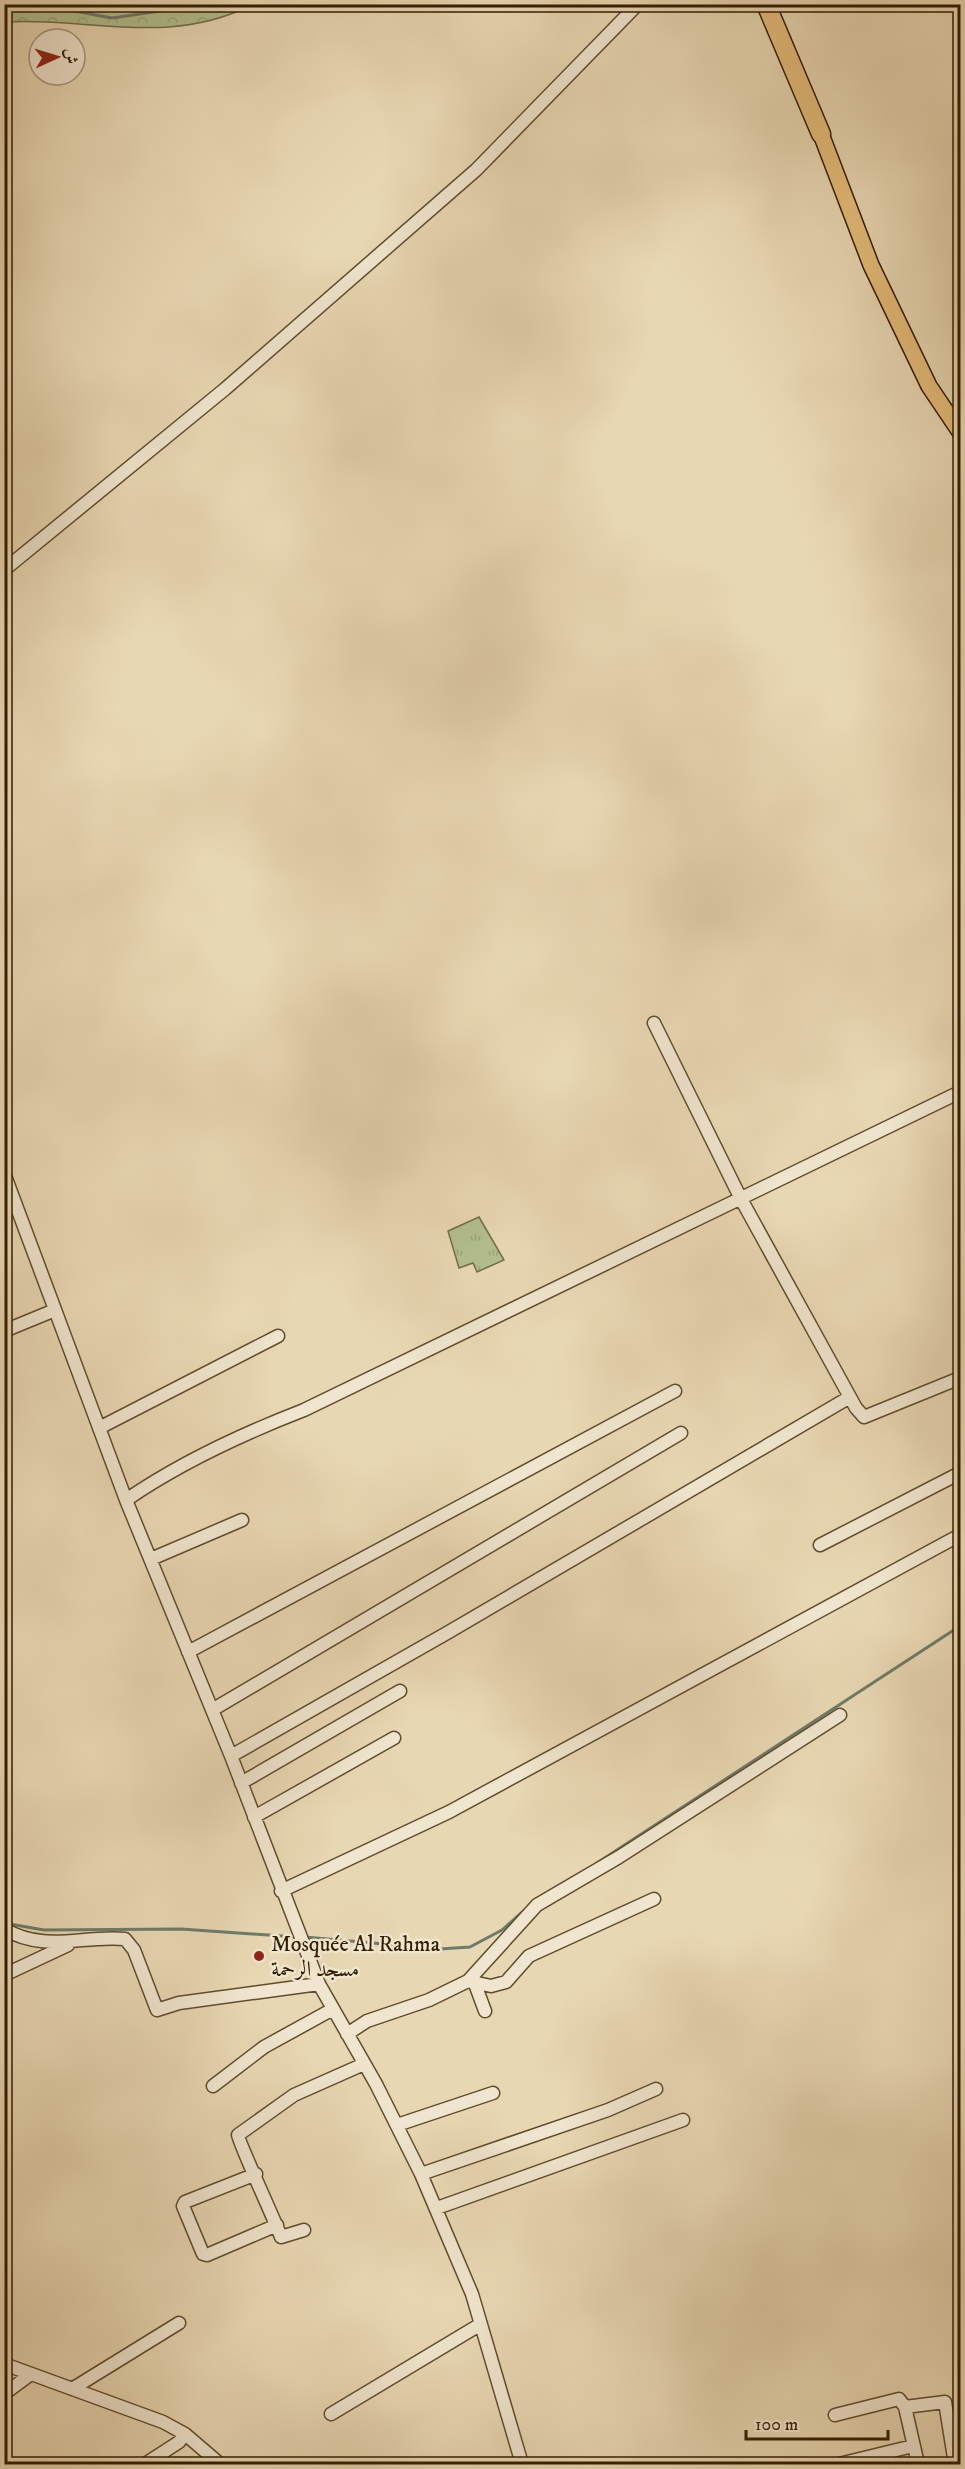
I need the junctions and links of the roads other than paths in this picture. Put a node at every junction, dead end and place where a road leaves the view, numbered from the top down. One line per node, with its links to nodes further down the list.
1 (638, 4): 6 (street)
2 (766, 4): 4 (highway)
3 (778, 4): 4 (highway)
4 (822, 134): 5 (main road)
5 (960, 432)
6 (4, 570)
7 (654, 1023): 10 (street)
8 (960, 1092): 10 (street)
9 (4, 1173): 11 (street)
10 (741, 1199): 16 (street); 20 (street)
11 (55, 1310): 12 (street); 17 (street)
12 (4, 1331)
13 (278, 1336): 17 (street)
14 (960, 1378): 16 (street)
15 (675, 1390): 25 (street)
16 (850, 1397): 30 (street)
17 (99, 1428): 20 (street)
18 (681, 1433): 27 (street)
19 (960, 1473): 23 (street)
20 (126, 1500): 24 (street)
21 (242, 1520): 24 (street)
22 (960, 1535): 33 (street)
23 (820, 1545)
24 (151, 1559): 25 (street)
25 (188, 1652): 27 (street)
26 (399, 1691): 31 (street)
27 (212, 1710): 30 (street)
28 (840, 1715): 38 (street)
29 (394, 1738): 32 (street)
30 (231, 1756): 31 (street)
31 (241, 1783): 32 (street)
32 (254, 1817): 33 (street)
33 (281, 1891): 39 (street)
34 (654, 1899): 38 (street)
35 (4, 1929): 36 (street)
36 (75, 1942): 37 (street); 39 (street)
37 (4, 1975)
38 (472, 1983): 41 (street); 42 (street)
39 (319, 1984): 40 (street)
40 (333, 2009): 42 (street); 44 (street)
41 (485, 2011)
42 (347, 2034): 43 (street)
43 (364, 2064): 48 (street); 49 (street)
44 (213, 2086)
45 (656, 2090): 50 (street)
46 (493, 2093): 48 (street)
47 (683, 2120): 51 (street)
48 (397, 2126): 50 (street)
49 (256, 2174): 52 (street); 52 (street)
50 (421, 2174): 51 (street)
51 (437, 2208): 55 (street)
52 (277, 2225): 53 (street)
53 (304, 2230)
54 (179, 2323): 58 (street)
55 (480, 2324): 61 (street); 67 (street)
56 (4, 2364): 57 (street)
57 (31, 2374): 58 (street); 59 (street)
58 (72, 2389): 63 (street)
59 (4, 2394)
60 (905, 2408): 62 (street); 64 (street); 70 (street)
61 (331, 2414)
62 (835, 2415)
63 (185, 2434): 65 (street); 66 (street)
64 (913, 2446): 68 (street); 69 (street)
65 (145, 2464)
66 (220, 2464)
67 (522, 2464)
68 (839, 2464)
69 (918, 2464)
70 (955, 2464)

